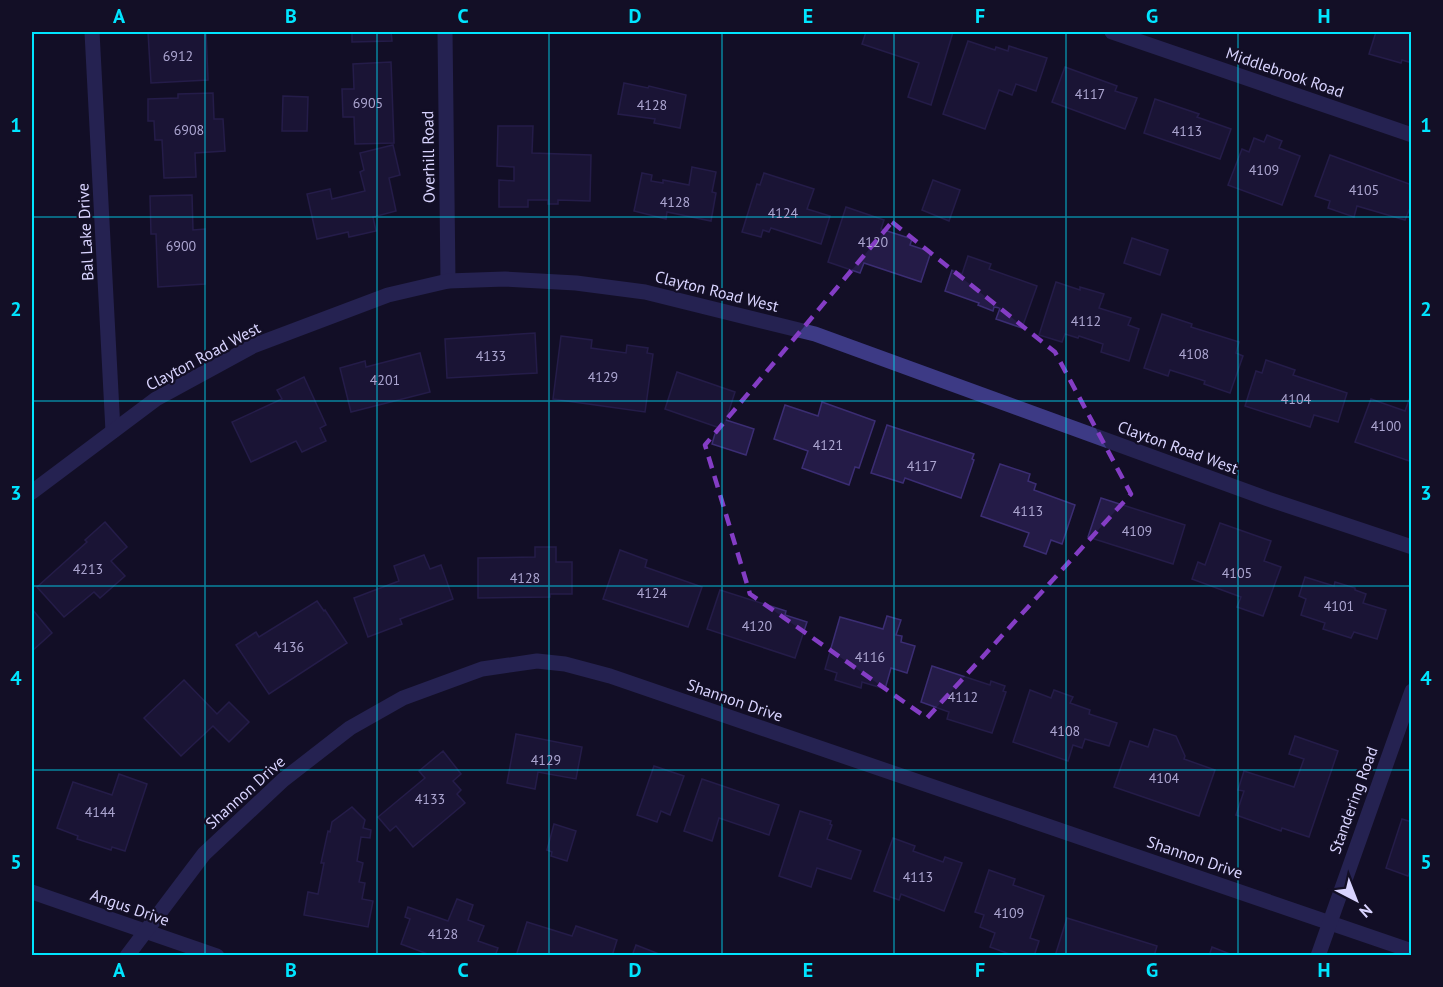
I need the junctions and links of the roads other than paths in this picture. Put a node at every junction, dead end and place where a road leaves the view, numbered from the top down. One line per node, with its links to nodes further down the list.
1 (92, 32): 6 (street, Bal Lake Drive)
2 (445, 32): 5 (street, Overhill Road)
3 (1112, 32): 4 (street, Middlebrook Road)
4 (1412, 135)
5 (448, 281): 6 (street, Clayton Road West); 8 (street, Clayton Road West)
6 (113, 430): 7 (street, Clayton Road West)
7 (32, 492)
8 (1412, 547)
9 (1412, 691): 11 (street, Standering Road)
10 (32, 892): 12 (street, Angus Drive)
11 (1329, 922): 12 (street, Shannon Drive); 13 (street, Shannon Drive); 16 (street, Standering Road)
12 (145, 930): 14 (street, Shannon Drive); 15 (street, Angus Drive)
13 (1412, 951)
14 (127, 956)
15 (217, 956)
16 (1318, 956)

